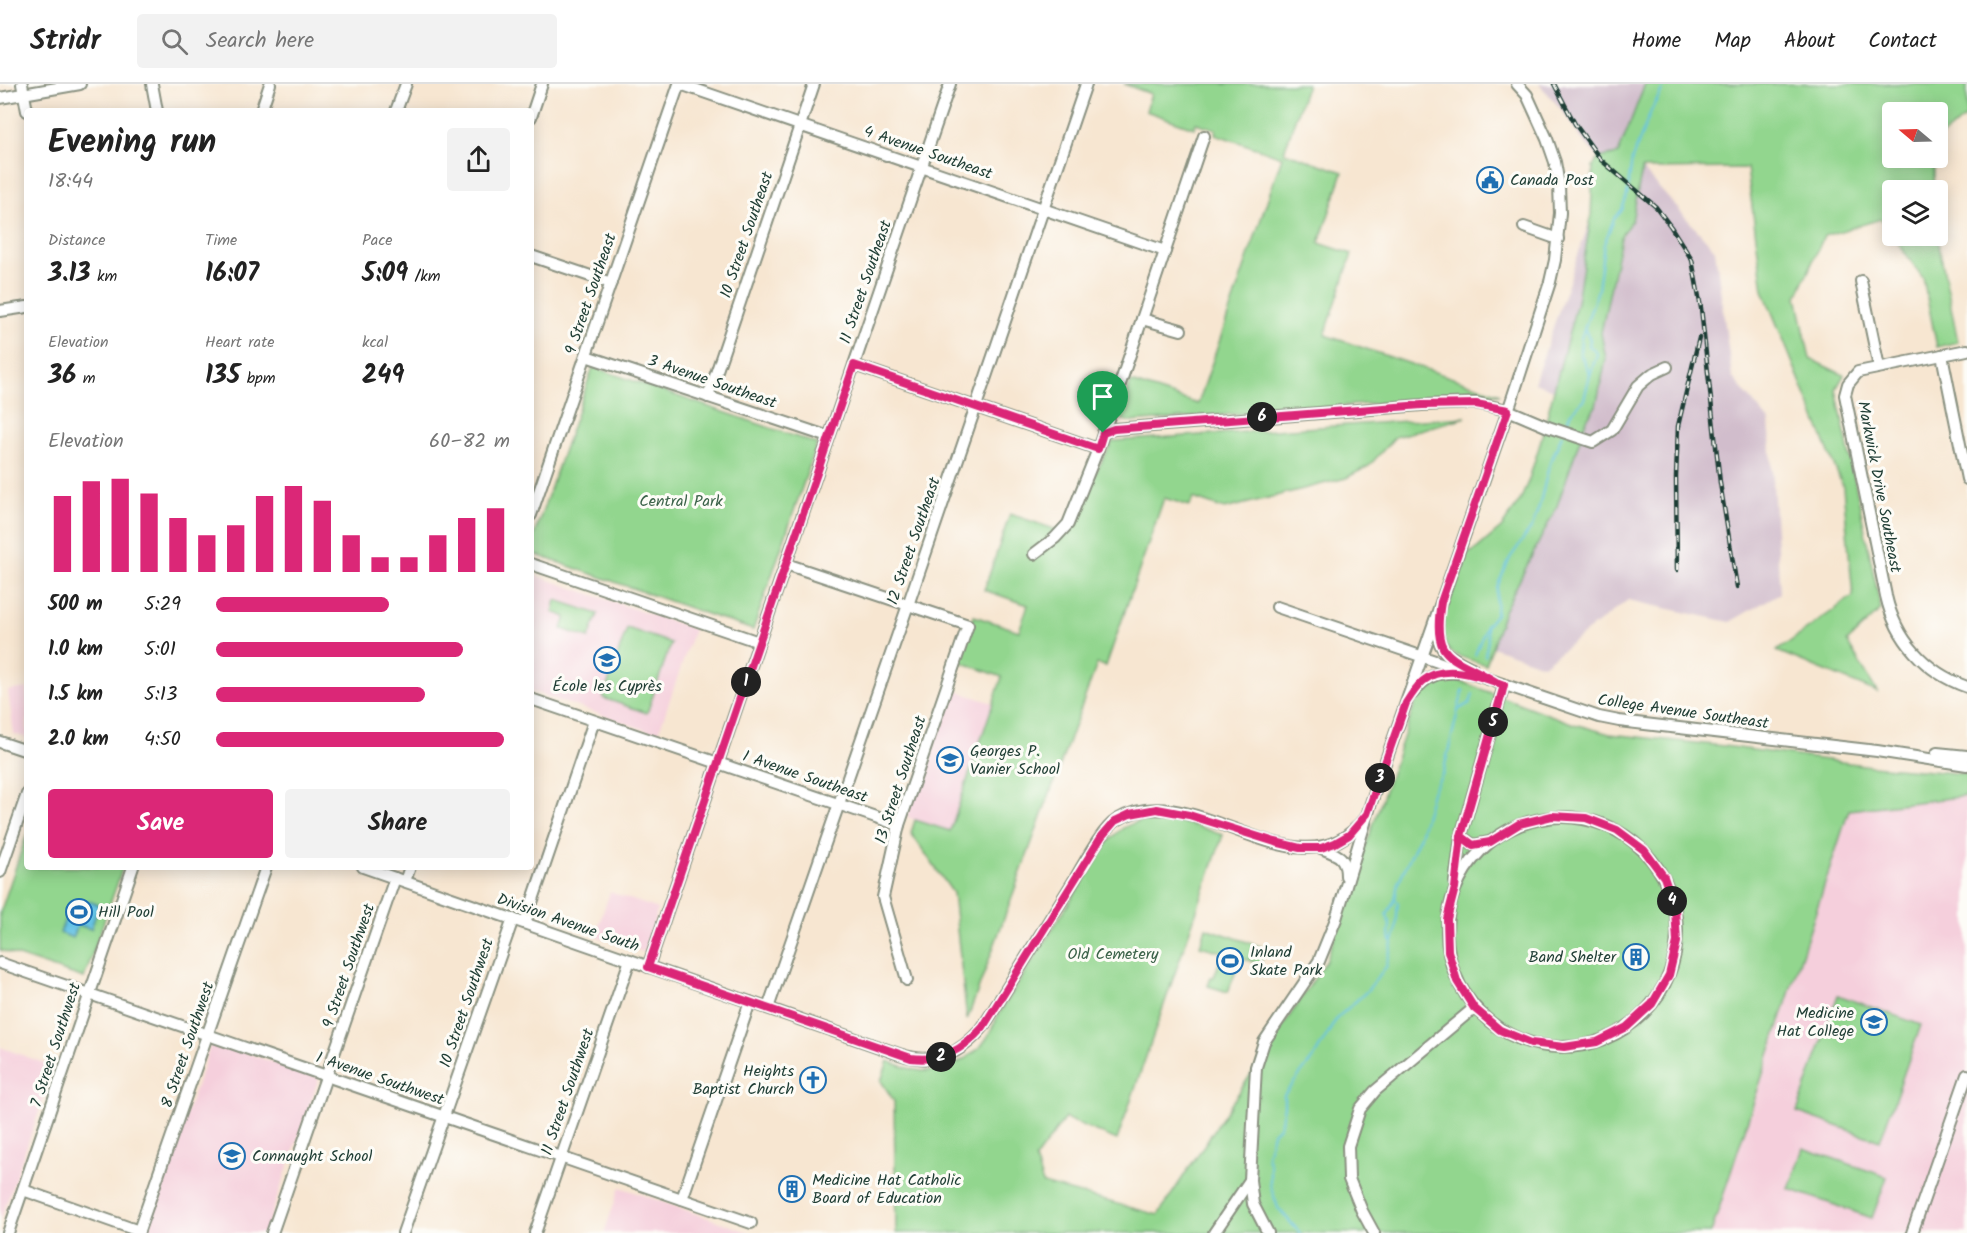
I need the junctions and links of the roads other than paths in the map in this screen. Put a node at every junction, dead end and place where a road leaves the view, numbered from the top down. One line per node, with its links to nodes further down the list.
1 (80, 84): 11 (street)
2 (152, 84): 14 (street)
3 (270, 84): 15 (street)
4 (406, 84): 16 (street)
5 (542, 84): 17 (street)
6 (680, 84): 18 (street, 4 Avenue Southeast); 27 (street, 9 Street Southeast)
7 (814, 84): 18 (street, 10 Street Southeast)
8 (950, 84): 20 (street, 11 Street Southeast)
9 (1086, 84): 21 (street, 12 Street Southeast)
10 (1517, 84): 23 (street)
11 (23, 89): 12 (street); 13 (street)
12 (0, 98)
13 (26, 108)
14 (156, 108)
15 (262, 108)
16 (397, 108)
17 (534, 108)
18 (800, 125): 20 (street, 4 Avenue Southeast); 38 (street, 10 Street Southeast)
19 (1204, 136): 24 (street)
20 (921, 167): 21 (street, 4 Avenue Southeast); 35 (street, 11 Street Southeast)
21 (1043, 209): 24 (street, 4 Avenue Southeast); 39 (street, 12 Street Southeast)
22 (1524, 227): 23 (street)
23 (1558, 239): 40 (street)
24 (1165, 251): 30 (street)
25 (534, 257): 27 (street)
26 (1861, 281): 37 (street)
27 (611, 283): 34 (street, 9 Street Southeast)
28 (24, 307): 29 (street)
29 (0, 311)
30 (1142, 319): 31 (street); 41 (street)
31 (1181, 330)
32 (1967, 350): 33 (street, Markwick Drive Southeast)
33 (1942, 355): 37 (street, Markwick Drive Southeast); 44 (street)
34 (586, 356): 38 (street, 3 Avenue Southeast); 47 (street, 9 Street Southeast)
35 (854, 365): 39 (street); 42 (street, 11 Street Southeast)
36 (1667, 367): 40 (street)
37 (1879, 367): 59 (street, Markwick Drive Southeast)
38 (708, 397): 42 (street, 3 Avenue Southeast)
39 (975, 407): 43 (street); 53 (street, 12 Street Southeast)
40 (1508, 410): 41 (street); 52 (street)
41 (1103, 433): 43 (street)
42 (829, 437): 50 (street, 11 Street Southeast)
43 (1098, 449): 49 (street)
44 (1965, 461): 46 (street)
45 (534, 479): 47 (street)
46 (1967, 479)
47 (542, 482): 48 (street, 9 Street Southeast)
48 (534, 506)
49 (1034, 554)
50 (786, 564): 53 (street); 55 (street, 11 Street Southeast)
51 (534, 565): 55 (street)
52 (1441, 602): 56 (street); 58 (street)
53 (908, 605): 71 (street, 12 Street Southeast); 72 (street, 13 Street Southeast)
54 (1277, 607): 56 (street, College Avenue Southeast)
55 (759, 642): 67 (street, 11 Street Southeast)
56 (1422, 657): 57 (street, College Avenue Southeast); 61 (street)
57 (1473, 674): 58 (street, College Avenue Southeast); 61 (street)
58 (1500, 684): 65 (street, College Avenue Southeast); 73 (street)
59 (1967, 687)
60 (534, 700): 62 (street, 1 Avenue Southeast)
61 (1406, 703): 70 (street)
62 (594, 721): 67 (street, 1 Avenue Southeast); 85 (street)
63 (0, 742): 64 (street)
64 (24, 750)
65 (1877, 752): 66 (street, College Avenue Southeast); 68 (street, College Avenue Southeast)
66 (1967, 756)
67 (718, 763): 71 (street, 1 Avenue Southeast); 88 (street, 11 Street Southeast)
68 (1967, 765)
69 (24, 803): 80 (street)
70 (1371, 803): 75 (street); 82 (street)
71 (837, 804): 72 (street, 1 Avenue Southeast); 92 (street, 12 Street Southeast)
72 (899, 825): 89 (street, 13 Street Southeast)
73 (1461, 836): 74 (street); 83 (street)
74 (1490, 842): 83 (street); 93 (street)
75 (1321, 848): 82 (street); 92 (street, Division Avenue South)
76 (132, 870): 90 (street, 7 Street Southwest)
77 (265, 870): 94 (street, 8 Street Southwest)
78 (372, 870): 81 (street, Division Avenue South)
79 (408, 870): 81 (street)
80 (0, 872)
81 (400, 880): 84 (street, Division Avenue South); 96 (street, 9 Street Southwest)
82 (1347, 886): 99 (street)
83 (1455, 888): 93 (street)
84 (513, 919): 85 (street, Division Avenue South); 97 (street, 10 Street Southwest)
85 (525, 923): 86 (street, Division Avenue South)
86 (630, 960): 88 (street, Division Avenue South); 98 (street, 11 Street Southwest)
87 (0, 963): 90 (street, 1 Avenue Southwest)
88 (648, 967): 91 (street, Division Avenue South)
89 (907, 980)
90 (89, 994): 94 (street, 1 Avenue Southwest); 100 (street, 7 Street Southwest)
91 (750, 1002): 92 (street, Division Avenue South); 101 (street)
92 (768, 1008)
93 (1474, 1008): 112 (street)
94 (207, 1035): 96 (street, 1 Avenue Southwest); 105 (street, 8 Street Southwest)
95 (1967, 1075): 113 (street)
96 (326, 1076): 97 (street, 1 Avenue Southwest); 107 (street, 9 Street Southwest)
97 (444, 1117): 98 (street, 1 Avenue Southwest); 108 (street, 10 Street Southwest)
98 (561, 1158): 101 (street, 1 Avenue Southwest); 109 (street, 11 Street Southwest)
99 (1250, 1180): 102 (street); 103 (street)
100 (23, 1190): 105 (street); 106 (street, 7 Street Southwest)
101 (682, 1199): 104 (street, 1 Avenue Southwest)
102 (1237, 1200): 103 (street); 110 (street)
103 (1253, 1204): 111 (street)
104 (751, 1223)
105 (139, 1232)
106 (8, 1233)
107 (272, 1233)
108 (403, 1233)
109 (535, 1233)
110 (1214, 1233)
111 (1269, 1233)
112 (1374, 1233)
113 (1912, 1233)

